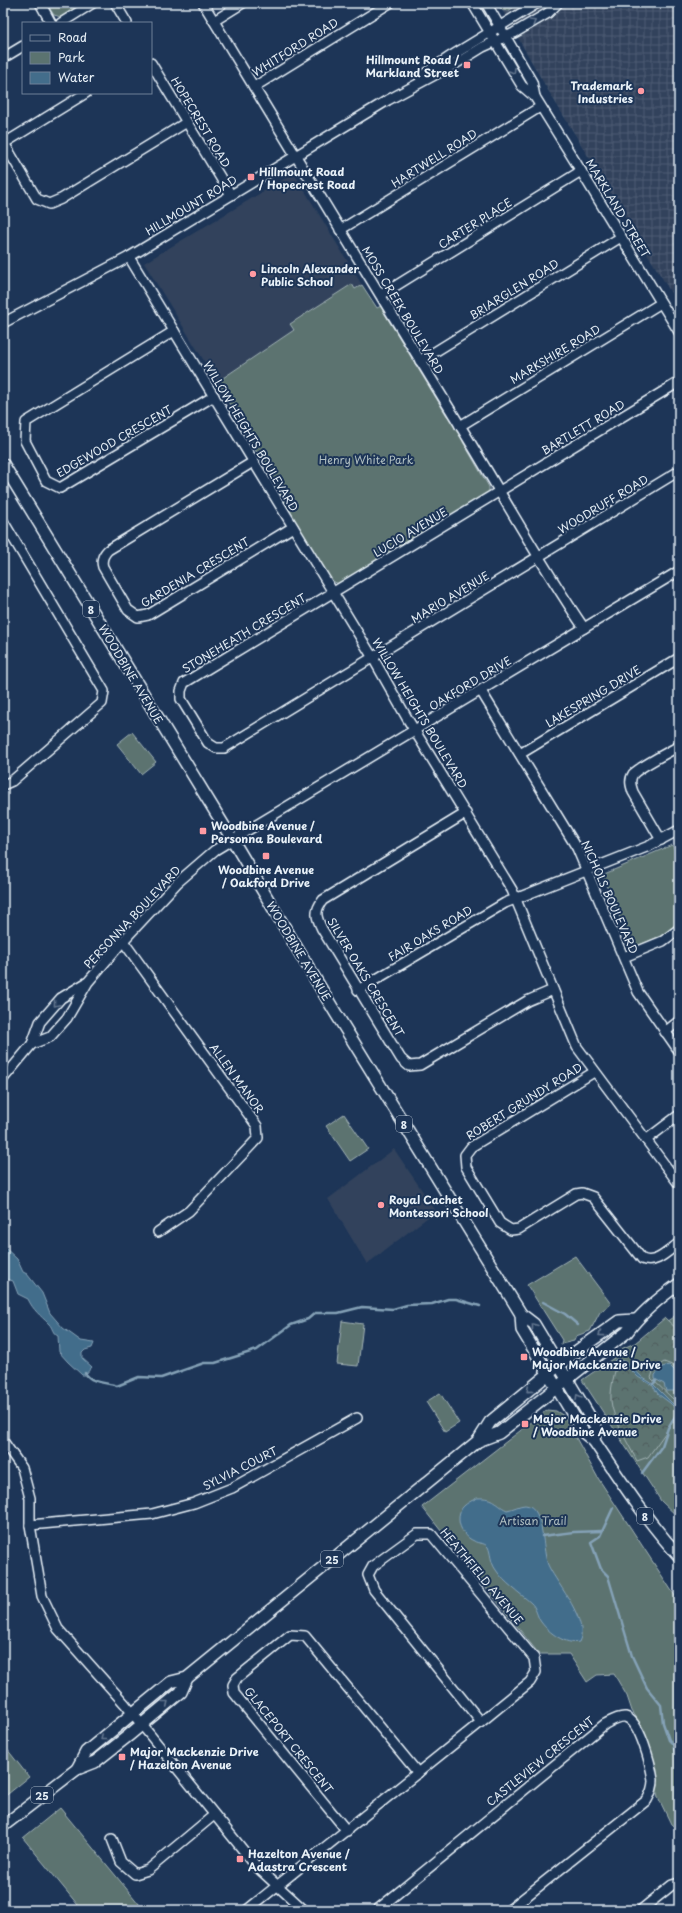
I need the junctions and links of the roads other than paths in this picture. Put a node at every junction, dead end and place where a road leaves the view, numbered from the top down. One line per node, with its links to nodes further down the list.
1 (40, 3): 12 (street)
2 (93, 3): 13 (street)
3 (115, 3): 14 (street)
4 (203, 3): 11 (street, MOSS CREEK BOULEVARD)
5 (243, 3): 11 (street)
6 (390, 3): 22 (street, WHITFORD ROAD)
7 (472, 3): 16 (street, MARKLAND STREET)
8 (486, 3): 15 (street, MARKLAND STREET)
9 (538, 3): 15 (street, HILLMOUNT ROAD)
10 (558, 3): 17 (street, HILLMOUNT ROAD, one-way to 10)
11 (214, 21): 22 (street, MOSS CREEK BOULEVARD)
12 (50, 22)
13 (63, 22)
14 (126, 22)
15 (500, 26): 16 (street, HILLMOUNT ROAD); 17 (street, MARKLAND STREET)
16 (489, 32): 18 (street, MARKLAND STREET); 25 (street, HILLMOUNT ROAD)
17 (506, 37): 18 (street, HILLMOUNT ROAD); 24 (street, MARKLAND STREET)
18 (495, 42): 24 (street, MARKLAND STREET, one-way to 24); 25 (street, HILLMOUNT ROAD)
19 (22, 47): 20 (street)
20 (3, 58)
21 (152, 65): 27 (street, HOPECREST ROAD)
22 (254, 87): 29 (street, MOSS CREEK BOULEVARD)
23 (84, 94): 28 (street)
24 (534, 97): 26 (street, MARKLAND STREET)
25 (388, 100): 29 (street, HILLMOUNT ROAD)
26 (540, 106): 30 (street, MARKLAND STREET); 32 (street, HARTWELL ROAD)
27 (187, 122): 28 (street); 31 (street, HOPECREST ROAD)
28 (3, 143)
29 (296, 155): 31 (street, HILLMOUNT ROAD); 32 (street, MOSS CREEK BOULEVARD)
30 (581, 171): 33 (street, MARKLAND STREET); 35 (street, CARTER PLACE)
31 (231, 194): 34 (street, HILLMOUNT ROAD)
32 (340, 230): 35 (street, MOSS CREEK BOULEVARD)
33 (621, 237): 36 (street, MARKLAND STREET); 40 (street, BRIARGLEN ROAD)
34 (129, 257): 37 (street, HILLMOUNT ROAD); 38 (street, WILLOW HEIGHTS BOULEVARD)
35 (381, 295): 40 (street, MOSS CREEK BOULEVARD)
36 (661, 303): 39 (street, MARKLAND STREET); 43 (street, MARKSHIRE ROAD)
37 (3, 323)
38 (174, 331): 42 (street, WILLOW HEIGHTS BOULEVARD); 42 (street, EDGEWOOD CRESCENT)
39 (679, 332)
40 (420, 361): 43 (street, MOSS CREEK BOULEVARD)
41 (679, 382): 47 (street, BARTLETT ROAD)
42 (214, 396): 44 (street, WILLOW HEIGHTS BOULEVARD)
43 (460, 426): 47 (street, MOSS CREEK BOULEVARD)
44 (253, 462): 49 (street, WILLOW HEIGHTS BOULEVARD); 49 (street, GARDENIA CRESCENT)
45 (3, 464): 63 (main road, WOODBINE AVENUE / 8)
46 (679, 471): 50 (street, WOODRUFF ROAD)
47 (499, 492): 50 (street, MOSS CREEK BOULEVARD); 52 (street, LUCIO AVENUE)
48 (3, 521): 60 (street)
49 (293, 527): 52 (street, WILLOW HEIGHTS BOULEVARD)
50 (539, 557): 53 (street, MOSS CREEK BOULEVARD); 54 (street, MARIO AVENUE)
51 (679, 570): 53 (street, OAKFORD DRIVE)
52 (333, 593): 54 (street, WILLOW HEIGHTS BOULEVARD); 54 (street, STONEHEATH CRESCENT)
53 (584, 628): 56 (street, OAKFORD DRIVE)
54 (373, 658): 57 (street, WILLOW HEIGHTS BOULEVARD)
55 (679, 658): 59 (street, LAKESPRING DRIVE)
56 (481, 691): 57 (street, OAKFORD DRIVE); 59 (street, NICHOLS BOULEVARD)
57 (415, 730): 61 (street, WILLOW HEIGHTS BOULEVARD); 63 (street, OAKFORD DRIVE)
58 (679, 746): 64 (street)
59 (520, 754): 65 (street, NICHOLS BOULEVARD)
60 (3, 785)
61 (466, 813): 66 (street, WILLOW HEIGHTS BOULEVARD); 71 (street, SILVER OAKS CRESCENT)
62 (679, 830): 64 (street, FAIR OAKS ROAD)
63 (232, 839): 68 (street, PERSONNA BOULEVARD); 85 (main road, WOODBINE AVENUE / 8)
64 (661, 840): 65 (street, FAIR OAKS ROAD)
65 (588, 870): 66 (street, FAIR OAKS ROAD); 69 (street, NICHOLS BOULEVARD)
66 (516, 898): 71 (street, FAIR OAKS ROAD); 72 (street, WILLOW HEIGHTS BOULEVARD)
67 (679, 929): 69 (street)
68 (123, 941): 70 (street, PERSONNA BOULEVARD); 82 (street, ALLEN MANOR)
69 (624, 957): 74 (street, NICHOLS BOULEVARD)
70 (88, 982): 75 (street, PERSONNA BOULEVARD); 75 (street, PERSONNA BOULEVARD, one-way to 75)
71 (358, 990): 72 (street, SILVER OAKS CRESCENT)
72 (553, 990): 77 (street, WILLOW HEIGHTS BOULEVARD)
73 (679, 1022): 74 (street)
74 (665, 1032): 76 (street, NICHOLS BOULEVARD)
75 (32, 1044): 78 (street, PERSONNA BOULEVARD)
76 (679, 1051)
77 (594, 1072): 80 (street, WILLOW HEIGHTS BOULEVARD); 83 (street, ROBERT GRUNDY ROAD)
78 (3, 1079)
79 (679, 1115): 80 (street)
80 (646, 1140): 81 (street, WILLOW HEIGHTS BOULEVARD)
81 (679, 1184)
82 (158, 1232)
83 (679, 1243)
84 (679, 1284): 86 (main road, 25)
85 (521, 1314): 87 (main road, WOODBINE AVENUE / 8, one-way to 85); 88 (main road, WOODBINE AVENUE / 8)
86 (635, 1320): 87 (main road, 25, one-way to 87); 89 (main road, 25)
87 (559, 1365): 88 (main road, 25); 89 (main road, WOODBINE AVENUE / 8)
88 (548, 1374): 90 (main road, WOODBINE AVENUE / 8); 93 (main road, 25, one-way to 93)
89 (567, 1378): 90 (main road, 25); 94 (main road, WOODBINE AVENUE / 8, one-way to 89)
90 (556, 1387): 93 (main road, 25); 94 (main road, WOODBINE AVENUE / 8)
91 (357, 1418): 95 (street, SYLVIA COURT)
92 (3, 1441): 95 (street)
93 (478, 1441): 97 (main road, 25)
94 (594, 1441): 96 (main road, WOODBINE AVENUE / 8)
95 (30, 1525): 98 (street)
96 (679, 1556)
97 (187, 1678): 98 (main road, 25); 100 (main road, 25, one-way to 97)
98 (132, 1713): 100 (street); 101 (main road, 25, one-way to 101)
99 (481, 1722): 99 (street, HEATHFIELD AVENUE); 102 (street, HEATHFIELD AVENUE)
100 (141, 1725): 101 (main road, 25); 103 (street)
101 (77, 1769): 104 (main road, 25)
102 (418, 1772): 105 (street, HEATHFIELD AVENUE); 105 (street, GLACEPORT CRESCENT)
103 (214, 1815): 106 (street); 108 (street)
104 (3, 1826)
105 (347, 1831): 108 (street, HEATHFIELD AVENUE)
106 (112, 1839)
107 (679, 1884): 113 (street)
108 (278, 1885): 109 (street, HEATHFIELD AVENUE); 110 (street)
109 (247, 1910)
110 (304, 1910)
111 (377, 1910): 112 (street, CASTLEVIEW CRESCENT)
112 (509, 1910)
113 (641, 1910)

